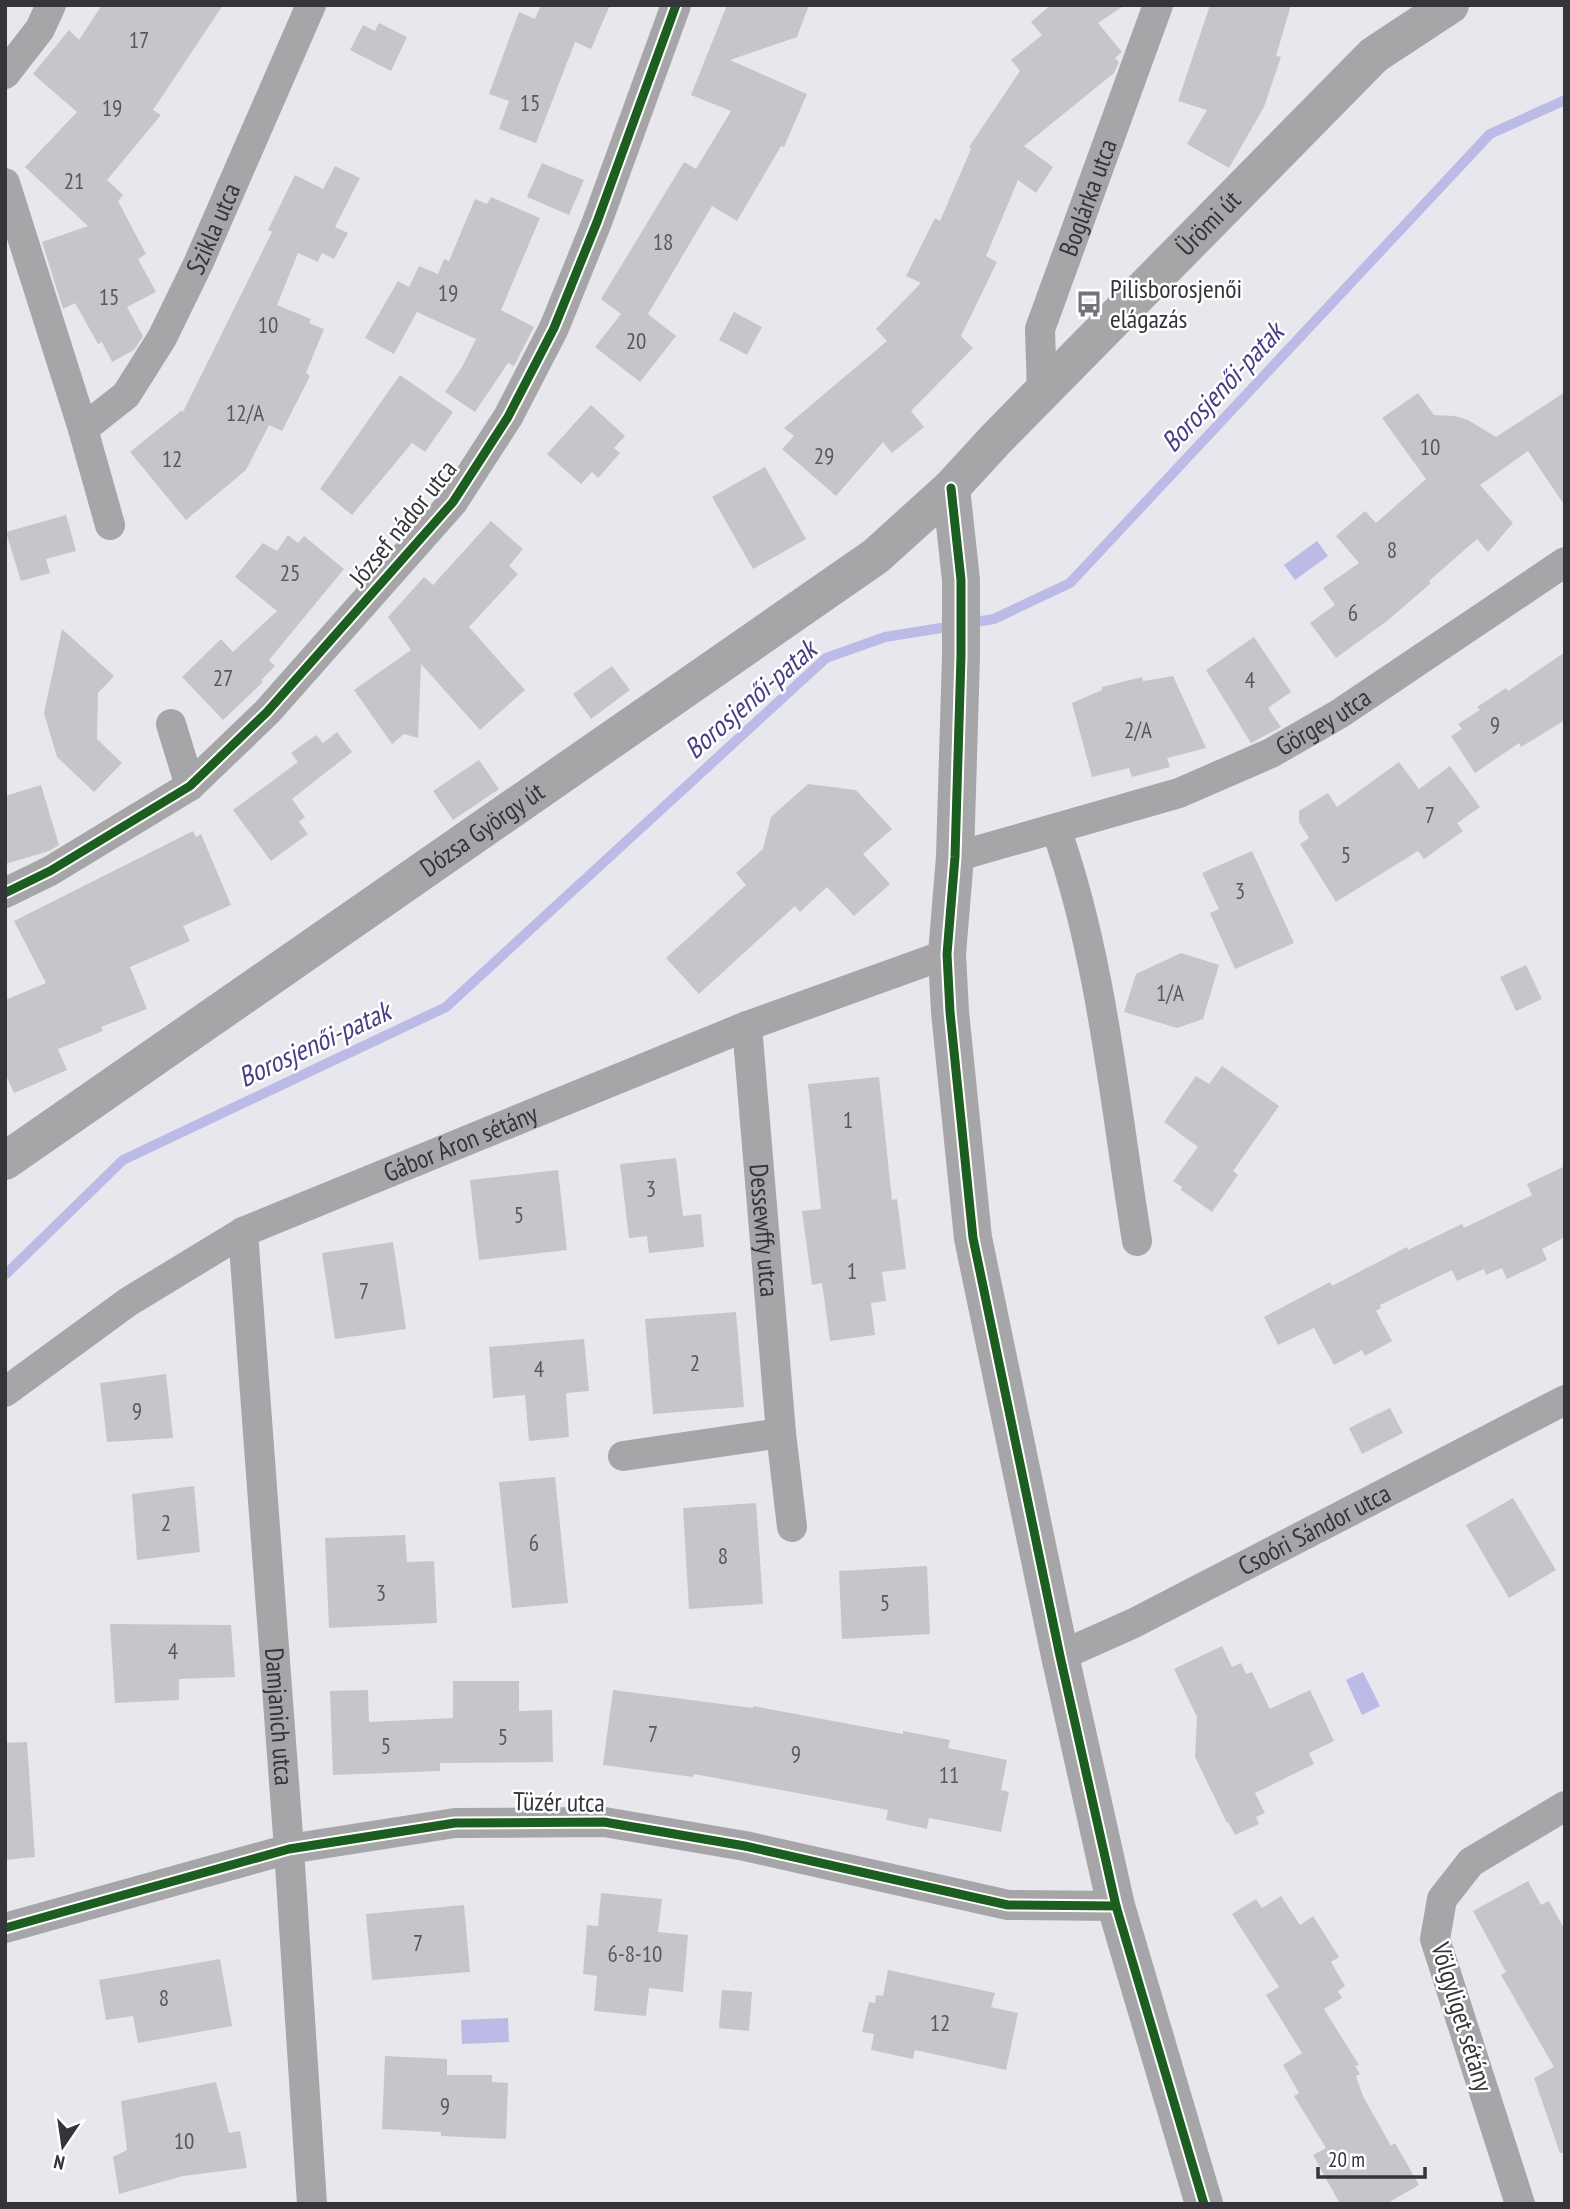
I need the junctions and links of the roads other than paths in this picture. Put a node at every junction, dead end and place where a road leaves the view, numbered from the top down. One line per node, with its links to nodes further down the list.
1 (51, 5): 6 (street)
2 (311, 5): 9 (street, Szikla utca)
3 (676, 5): 14 (street, József nádor utca)
4 (1158, 5): 8 (street, Boglárka utca)
5 (1450, 5): 8 (main road, Ürömi út)
6 (5, 74)
7 (5, 183): 9 (street)
8 (1042, 394): 10 (main road, Ürömi út)
9 (83, 429): 11 (street)
10 (951, 488): 16 (main road); 20 (main road, Dózsa György út)
11 (110, 525)
12 (1565, 562): 15 (street, Görgey utca)
13 (171, 724): 14 (street)
14 (190, 786): 17 (street, József nádor utca)
15 (1056, 829): 16 (street, Görgey utca); 22 (street)
16 (955, 857): 18 (main road)
17 (5, 893)
18 (947, 954): 19 (street, Gábor Áron sétány); 28 (main road)
19 (747, 1026): 21 (street, Gábor Áron sétány); 25 (street, Dessewffy utca)
20 (5, 1161)
21 (243, 1232): 23 (street, Gábor Áron sétány); 30 (street, Damjanich utca)
22 (1137, 1241)
23 (5, 1392)
24 (1565, 1400): 28 (street, Csoóri Sándor utca)
25 (781, 1433): 26 (street); 27 (street, Dessewffy utca)
26 (623, 1456)
27 (792, 1527)
28 (1060, 1656): 31 (main road)
29 (1565, 1806): 35 (street, Völgyliget sétány)
30 (289, 1849): 31 (street, Tüzér utca); 32 (street, Tüzér utca); 33 (street, Damjanich utca)
31 (1116, 1906): 34 (main road)
32 (5, 1928)
33 (312, 2204)
34 (1204, 2204)
35 (1520, 2204)

